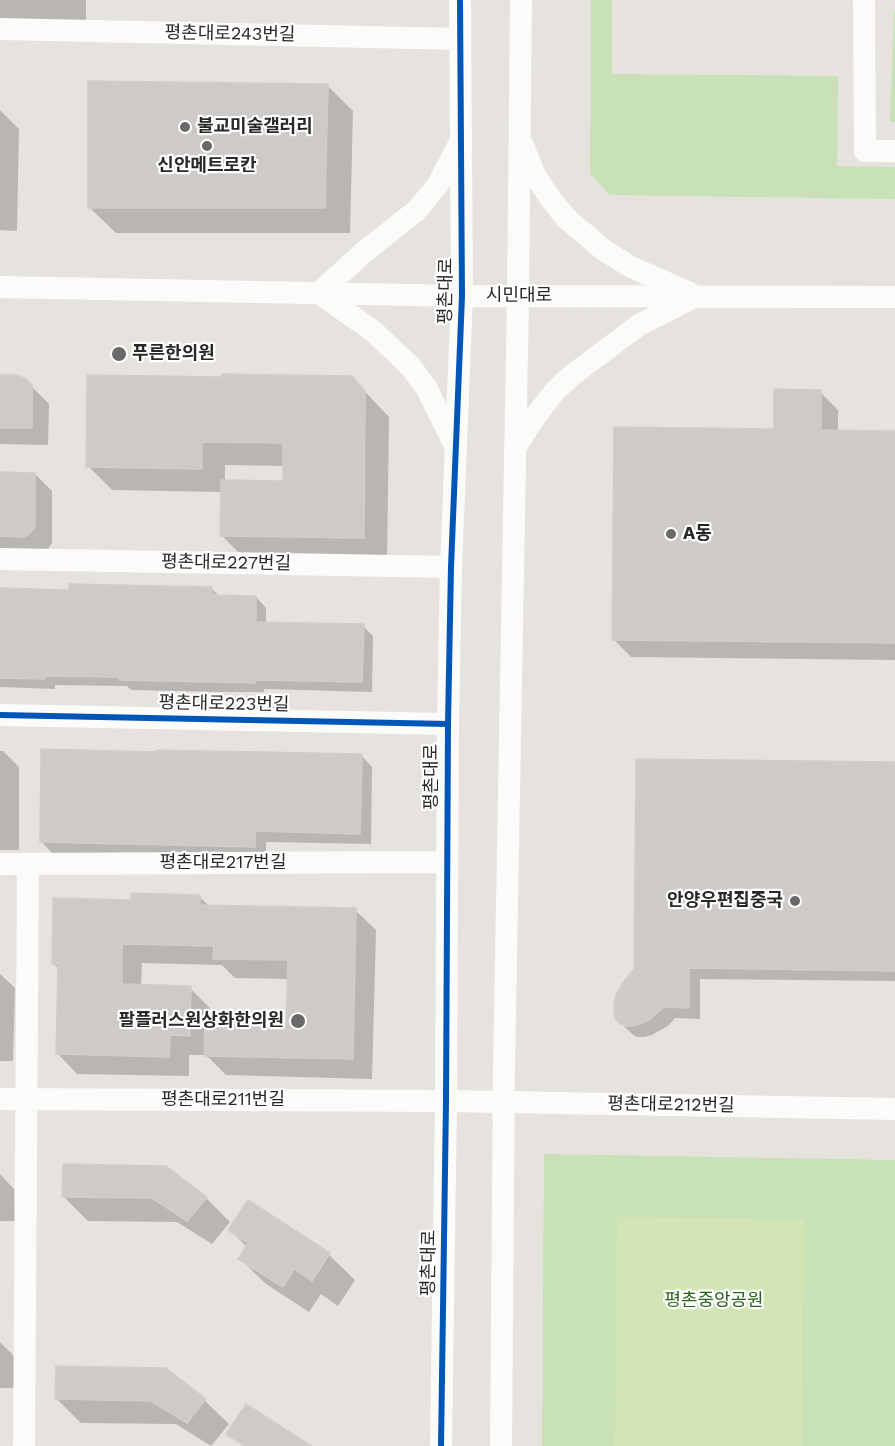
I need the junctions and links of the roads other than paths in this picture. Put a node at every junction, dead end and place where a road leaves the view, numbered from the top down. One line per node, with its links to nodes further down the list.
1 (460, 0): 5 (street, 평촌대로)
2 (521, 0): 6 (street)
3 (864, 0): 8 (street)
4 (0, 29): 5 (street, 평촌대로243번길)
5 (460, 39): 7 (street, 평촌대로)
6 (520, 139): 12 (street); 13 (street)
7 (461, 140): 10 (street); 11 (street, 평촌대로)
8 (895, 151)
9 (0, 287): 10 (street, 시민대로)
10 (319, 293): 11 (street, 시민대로); 15 (street)
11 (462, 296): 12 (street, 시민대로); 15 (street, 평촌대로)
12 (518, 296): 13 (street, 시민대로); 16 (street)
13 (696, 296): 14 (street, 시민대로); 16 (street)
14 (895, 297)
15 (456, 448): 18 (street, 평촌대로)
16 (515, 448): 27 (street)
17 (0, 559): 18 (street, 평촌대로227번길)
18 (451, 567): 20 (street, 평촌대로)
19 (0, 715): 20 (street, 평촌대로223번길)
20 (448, 724): 21 (street, 평촌대로)
21 (447, 862): 23 (street, 평촌대로217번길); 26 (street, 평촌대로)
22 (0, 864): 23 (street, 평촌대로217번길)
23 (28, 864): 25 (street)
24 (0, 1099): 25 (street, 평촌대로211번길)
25 (26, 1099): 26 (street, 평촌대로211번길); 29 (street)
26 (446, 1101): 27 (street, 평촌대로212번길); 30 (street, 평촌대로)
27 (505, 1102): 28 (street, 평촌대로212번길); 31 (street)
28 (895, 1109)
29 (24, 1446)
30 (441, 1446)
31 (501, 1446)

